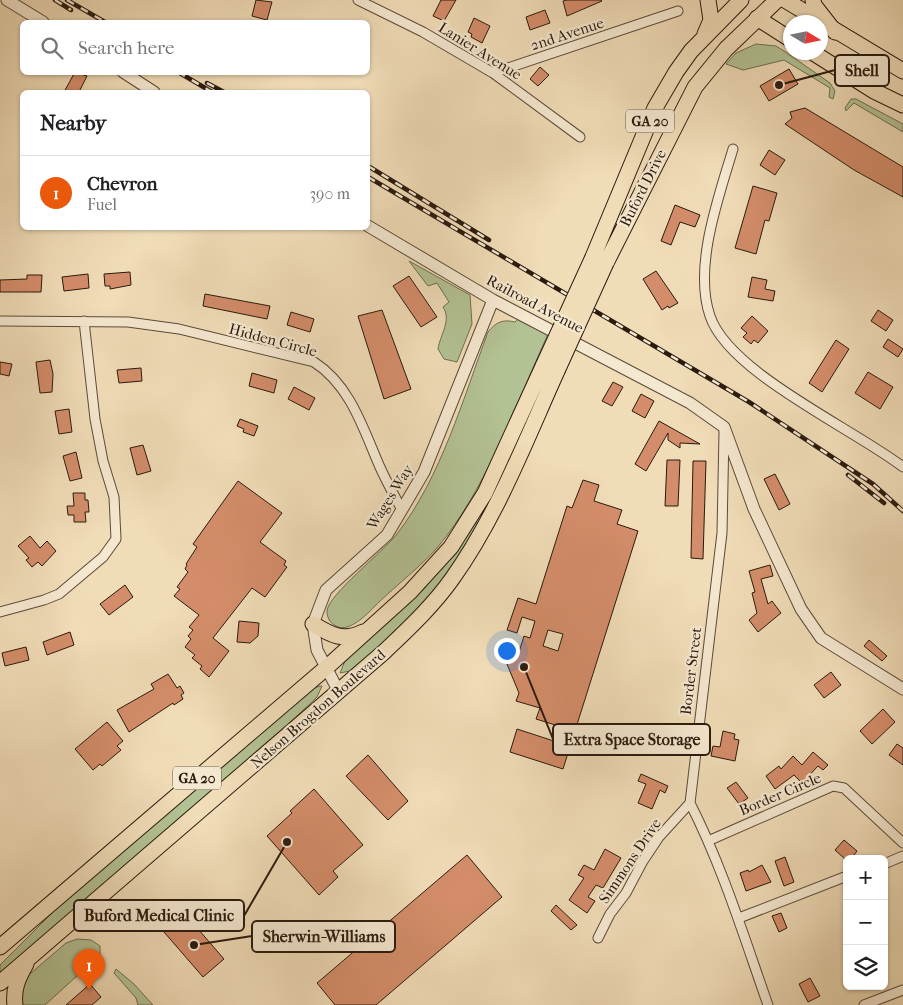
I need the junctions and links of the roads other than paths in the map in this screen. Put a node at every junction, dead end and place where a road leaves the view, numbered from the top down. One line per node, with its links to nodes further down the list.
1 (7, 0): 10 (street)
2 (358, 0): 16 (street, Lanier Avenue)
3 (708, 0): 13 (main road)
4 (777, 0): 9 (main road, Buford Drive / GA 20)
5 (785, 0): 11 (main road)
6 (812, 0): 11 (main road)
7 (738, 1): 9 (main road); 13 (main road, Buford Drive / GA 20)
8 (678, 11): 16 (street, 2nd Avenue)
9 (757, 18): 12 (main road); 23 (main road, Buford Drive / GA 20)
10 (40, 20)
11 (835, 32): 15 (main road)
12 (783, 35)
13 (705, 36): 23 (main road, Buford Drive / GA 20)
14 (825, 60): 19 (main road)
15 (903, 71)
16 (493, 73): 20 (street, Lanier Avenue)
17 (128, 75): 18 (street)
18 (151, 90)
19 (903, 105)
20 (580, 137)
21 (733, 149): 29 (street)
22 (370, 227): 24 (street, Railroad Avenue)
23 (599, 260): 27 (main road, Buford Drive / GA 20, bridge)
24 (493, 300): 28 (street, Railroad Avenue); 30 (street, Wages Way)
25 (84, 321): 26 (street, Hidden Circle); 30 (street, Hidden Circle); 31 (street)
26 (0, 322)
27 (550, 368): 33 (main road, Nelson Brogdon Boulevard / GA 20); 36 (main road, Nelson Brogdon Boulevard / GA 20)
28 (724, 427): 35 (street); 37 (street, Border Street)
29 (903, 467)
30 (402, 510): 32 (street, Wages Way)
31 (0, 612)
32 (313, 624): 33 (main road); 34 (street, Wages Way)
33 (369, 630): 34 (main road, Nelson Brogdon Boulevard / GA 20)
34 (326, 668): 36 (street, Wages Way); 45 (main road, Nelson Brogdon Boulevard / GA 20)
35 (903, 689)
36 (338, 692): 46 (main road, Nelson Brogdon Boulevard / GA 20)
37 (690, 803): 38 (street); 44 (street, Simmons Drive)
38 (708, 841): 39 (street, Border Circle); 43 (street)
39 (903, 843)
40 (903, 856): 41 (street)
41 (888, 862)
42 (843, 878): 43 (street)
43 (739, 918): 50 (street)
44 (598, 938)
45 (0, 947)
46 (31, 956): 47 (main road, Nelson Brogdon Boulevard / GA 20); 49 (main road)
47 (0, 983)
48 (903, 990): 51 (street)
49 (14, 1005)
50 (768, 1005)
51 (864, 1005)

